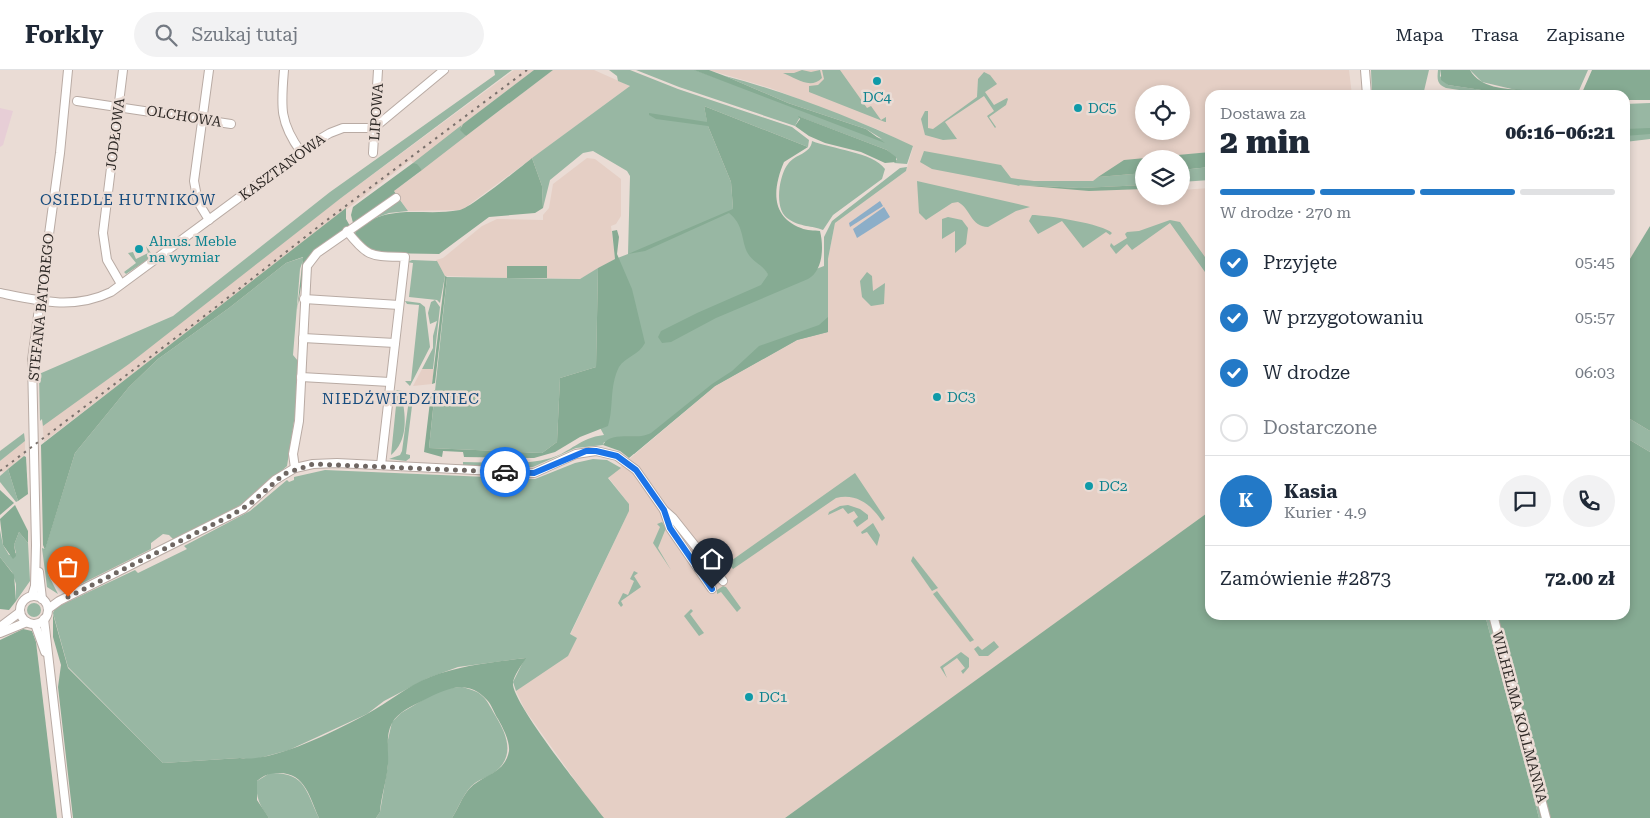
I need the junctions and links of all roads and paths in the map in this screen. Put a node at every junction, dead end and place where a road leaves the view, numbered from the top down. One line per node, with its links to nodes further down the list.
1 (68, 70): 22 (street, STEFANA BATOREGO)
2 (123, 70): 10 (street, JODŁOWA)
3 (208, 70): 11 (street)
4 (284, 70): 14 (street)
5 (378, 70): 13 (street, LIPOWA)
6 (444, 70): 13 (street)
7 (1366, 70): 8 (street)
8 (1367, 90)
9 (77, 101): 10 (street, OLCHOWA)
10 (118, 106): 11 (street, OLCHOWA); 19 (street, JODŁOWA)
11 (202, 119): 12 (street, OLCHOWA); 17 (street)
12 (231, 124)
13 (374, 128): 14 (street, KASZTANOWA); 15 (street, LIPOWA)
14 (301, 152): 17 (street, KASZTANOWA)
15 (373, 153)
16 (396, 198): 18 (street)
17 (209, 220): 19 (street, KASZTANOWA)
18 (347, 231): 21 (street); 23 (street)
19 (121, 284): 22 (street, KASZTANOWA)
20 (0, 293): 22 (street, KASZTANOWA)
21 (304, 300): 23 (street); 24 (street)
22 (39, 302): 31 (street, STEFANA BATOREGO)
23 (399, 305): 25 (street)
24 (302, 338): 25 (street); 26 (street)
25 (395, 343): 27 (street)
26 (301, 377): 27 (street); 29 (street)
27 (390, 382): 28 (street)
28 (382, 466): 29 (street); 30 (street)
29 (295, 468): 35 (street)
30 (664, 510): 32 (street); 33 (street)
31 (36, 545): 34 (street, STEFANA BATOREGO); 35 (street, STEFANA BATOREGO)
32 (723, 581)
33 (712, 589)
34 (32, 596): 35 (street); 36 (street)
35 (45, 604): 37 (street)
36 (20, 612): 39 (street); 40 (street)
37 (44, 619): 39 (street); 42 (street)
38 (1494, 620): 44 (street, WILHELMA KOLLMANNA)
39 (31, 623): 41 (street); 42 (street)
40 (0, 627)
41 (0, 633)
42 (49, 666): 43 (street)
43 (67, 818)
44 (1546, 818)

